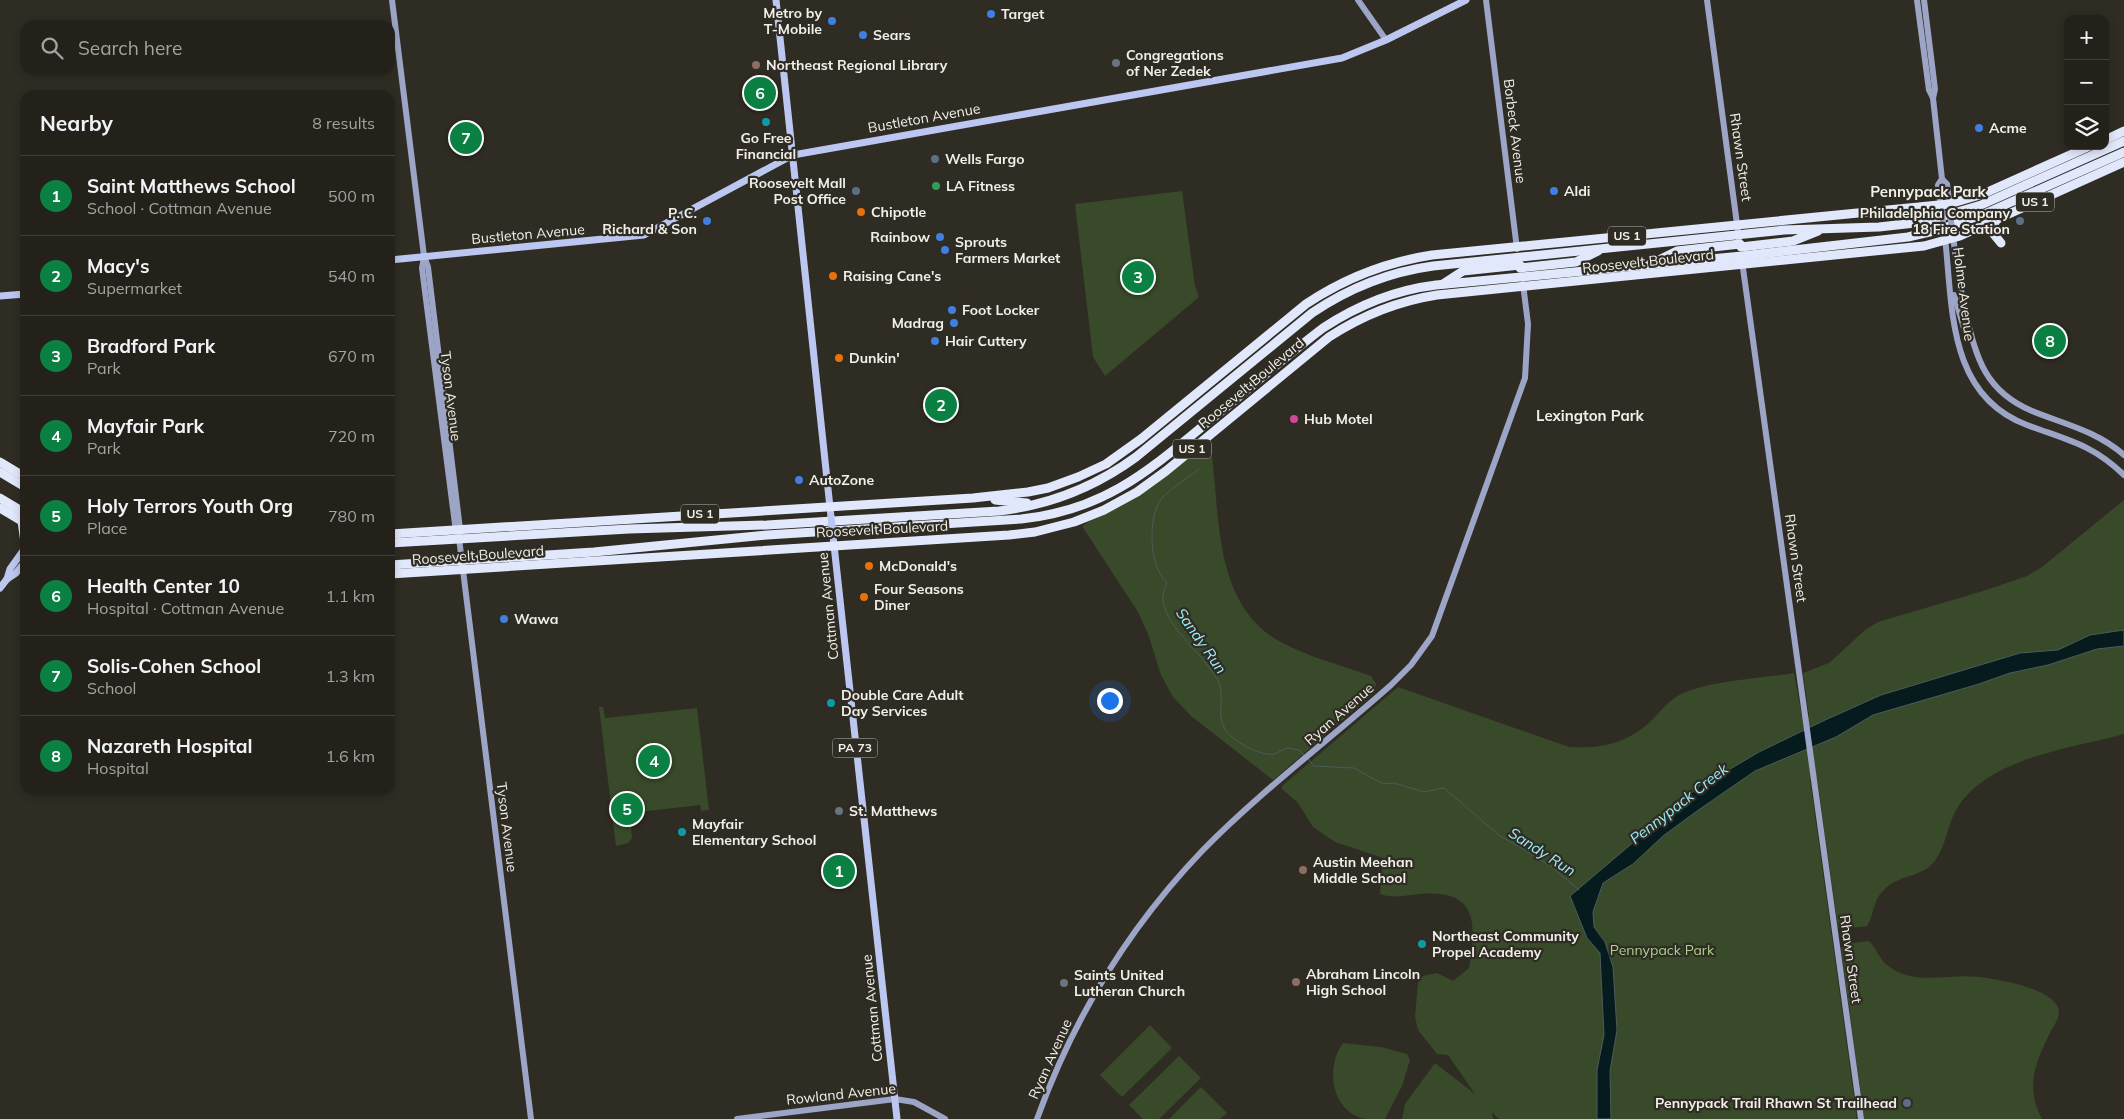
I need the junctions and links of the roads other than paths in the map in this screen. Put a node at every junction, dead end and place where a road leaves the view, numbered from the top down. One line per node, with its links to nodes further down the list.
1 (392, 0): 9 (street, Tyson Avenue)
2 (776, 0): 18 (main road, Cottman Avenue / PA 73)
3 (1358, 0): 11 (street)
4 (1466, 0): 11 (main road, Bustleton Avenue)
5 (1486, 0): 26 (street, Borbeck Avenue)
6 (1707, 0): 25 (street, Rhawn Street)
7 (1918, 0): 12 (street)
8 (1924, 0): 12 (street)
9 (394, 20)
10 (395, 24): 28 (street, Tyson Avenue)
11 (1386, 40): 18 (main road, Bustleton Avenue)
12 (1933, 98): 20 (street, Holme Avenue)
13 (2124, 131): 14 (highway)
14 (2109, 138)
15 (2124, 141): 25 (highway, US 1)
16 (2081, 150): 20 (highway, Roosevelt Boulevard / US 1)
17 (2124, 152): 25 (highway, Roosevelt Boulevard / US 1)
18 (793, 155): 28 (main road, Bustleton Avenue); 51 (main road, Cottman Avenue / PA 73)
19 (2124, 162): 21 (highway, Roosevelt Boulevard / US 1)
20 (1945, 207): 22 (street, Holme Avenue, bridge); 25 (highway, Roosevelt Boulevard / US 1)
21 (1997, 219): 22 (highway, Roosevelt Boulevard / US 1); 24 (highway)
22 (1949, 236): 25 (highway, Roosevelt Boulevard / US 1); 33 (street, Holme Avenue); 37 (street, Holme Avenue)
23 (1591, 240): 25 (highway, Roosevelt Boulevard / US 1); 26 (highway, Roosevelt Boulevard / US 1); 27 (highway)
24 (2001, 243)
25 (1740, 245): 27 (highway, Roosevelt Boulevard / US 1); 30 (highway, Roosevelt Boulevard / US 1); 32 (highway, Roosevelt Boulevard / US 1); 76 (street, Rhawn Street)
26 (1517, 247): 31 (street, Borbeck Avenue); 39 (highway, Roosevelt Boulevard / US 1)
27 (1628, 247): 31 (highway, Roosevelt Boulevard / US 1)
28 (424, 256): 29 (main road, Bustleton Avenue); 56 (street, Tyson Avenue)
29 (395, 259)
30 (1626, 266): 31 (highway, Roosevelt Boulevard / US 1); 32 (highway)
31 (1520, 267): 34 (street, Ryan Avenue); 38 (highway, Roosevelt Boulevard / US 1); 41 (highway, Roosevelt Boulevard / US 1)
32 (1663, 273): 34 (highway, Roosevelt Boulevard / US 1)
33 (1950, 282): 37 (street); 46 (street, Holme Avenue)
34 (1523, 287): 40 (highway, Roosevelt Boulevard / US 1); 75 (street, Ryan Avenue)
35 (20, 294): 36 (main road)
36 (0, 296)
37 (1974, 349): 42 (street, Holme Avenue)
38 (1287, 357): 40 (highway); 60 (highway, Roosevelt Boulevard / US 1)
39 (1214, 379): 41 (highway); 49 (highway, Roosevelt Boulevard / US 1)
40 (1264, 390): 61 (highway, Roosevelt Boulevard / US 1)
41 (1182, 420): 50 (highway, Roosevelt Boulevard / US 1)
42 (2124, 455)
43 (0, 462): 45 (highway)
44 (0, 472): 47 (highway)
45 (20, 474)
46 (2124, 475)
47 (20, 484)
48 (0, 498): 53 (highway)
49 (973, 498): 50 (highway); 51 (highway, Roosevelt Boulevard / US 1)
50 (1044, 503): 58 (highway, Roosevelt Boulevard / US 1)
51 (830, 507): 55 (highway, Roosevelt Boulevard / US 1); 61 (main road, Cottman Avenue / PA 73, bridge)
52 (0, 508): 54 (highway)
53 (20, 516)
54 (20, 517)
55 (569, 523): 56 (highway, Roosevelt Boulevard / US 1); 58 (highway)
56 (458, 533): 57 (highway, Roosevelt Boulevard / US 1); 58 (highway, Roosevelt Boulevard / US 1); 59 (highway, Roosevelt Boulevard / US 1); 65 (street, Tyson Avenue)
57 (395, 534)
58 (511, 535)
59 (395, 542)
60 (660, 546): 62 (highway); 65 (highway, Roosevelt Boulevard / US 1)
61 (834, 546): 62 (highway, Roosevelt Boulevard / US 1); 70 (main road, Cottman Avenue / PA 73)
62 (712, 553): 65 (highway, Roosevelt Boulevard / US 1)
63 (20, 555): 68 (main road)
64 (395, 565): 65 (highway, Roosevelt Boulevard / US 1)
65 (462, 565): 67 (highway, Roosevelt Boulevard / US 1); 71 (street, Tyson Avenue)
66 (20, 568): 68 (main road)
67 (395, 573)
68 (7, 578): 69 (main road)
69 (0, 588)
70 (895, 1099): 72 (street, Rowland Avenue); 73 (main road, Cottman Avenue / PA 73); 74 (street, Rowland Avenue)
71 (531, 1119)
72 (736, 1119)
73 (897, 1119)
74 (945, 1119)
75 (1038, 1119)
76 (1860, 1119)

